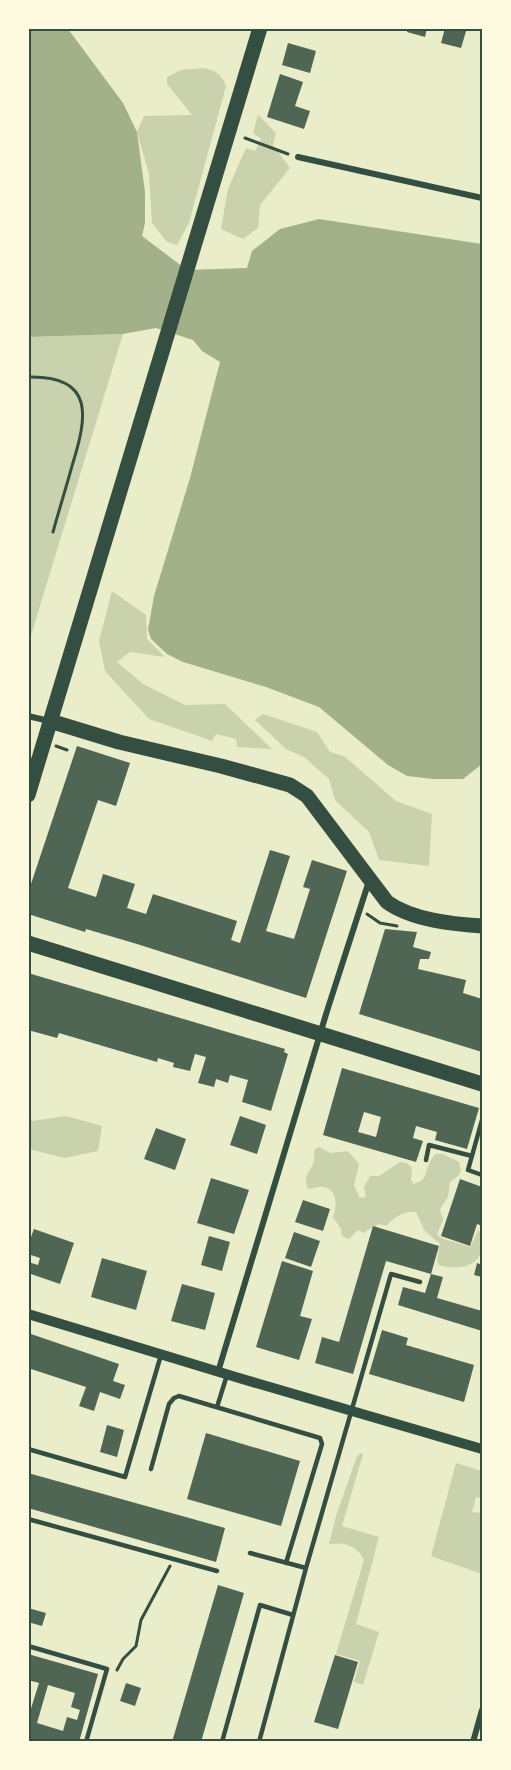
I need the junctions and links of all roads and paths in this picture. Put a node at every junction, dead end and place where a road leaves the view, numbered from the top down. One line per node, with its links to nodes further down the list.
1 (260, 28): 8 (main road)
2 (245, 138): 3 (path)
3 (298, 157): 4 (street)
4 (483, 198)
5 (28, 377): 6 (path)
6 (53, 532)
7 (28, 716): 8 (street)
8 (50, 722): 9 (main road); 10 (main road)
9 (28, 795)
10 (370, 881): 11 (street); 13 (main road)
11 (360, 910): 12 (path); 15 (street)
12 (400, 926)
13 (483, 926)
14 (28, 943): 15 (main road)
15 (321, 1033): 16 (main road); 24 (street)
16 (483, 1084)
17 (483, 1120): 18 (lane)
18 (472, 1156): 19 (lane); 20 (lane)
19 (426, 1160)
20 (483, 1175)
21 (420, 1282): 26 (lane)
22 (28, 1314): 23 (street)
23 (161, 1355): 24 (street); 27 (lane)
24 (222, 1373): 25 (lane); 26 (street)
25 (218, 1407): 29 (lane); 33 (lane)
26 (352, 1411): 28 (street); 34 (lane)
27 (28, 1449)
28 (483, 1449)
29 (151, 1469)
30 (28, 1519): 32 (lane)
31 (250, 1553): 33 (lane)
32 (174, 1559): 35 (lane); 38 (path)
33 (286, 1563): 34 (lane)
34 (306, 1568): 36 (lane)
35 (217, 1571)
36 (293, 1615): 42 (lane); 43 (lane)
37 (28, 1646): 38 (lane)
38 (104, 1677): 41 (lane)
39 (483, 1710): 40 (street)
40 (475, 1741)
41 (86, 1742)
42 (222, 1742)
43 (259, 1742)

